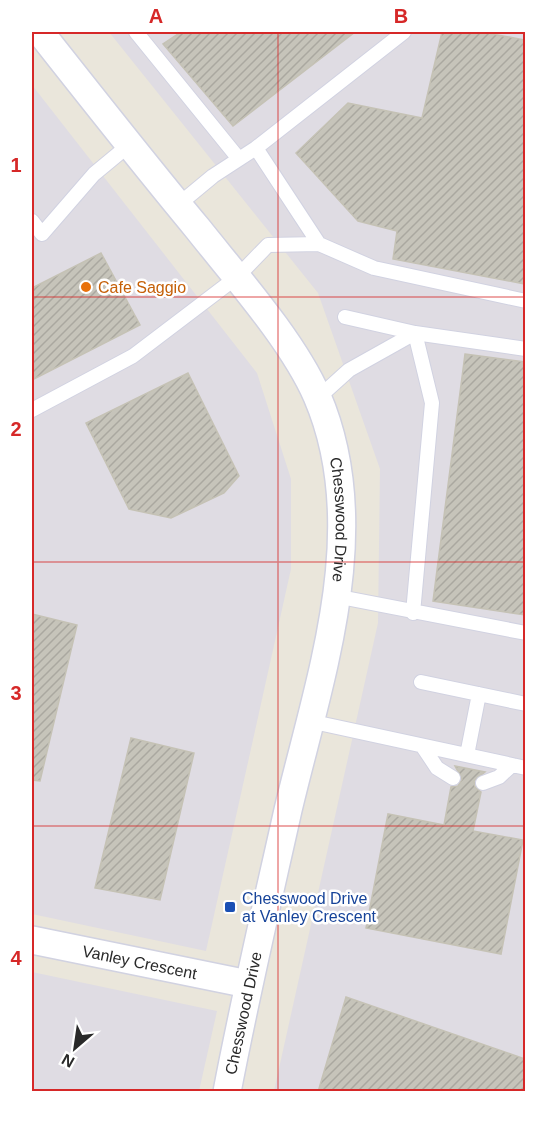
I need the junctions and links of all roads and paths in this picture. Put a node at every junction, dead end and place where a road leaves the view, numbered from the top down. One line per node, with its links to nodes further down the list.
1 (40, 32): 4 (street, Chesswood Drive)
2 (136, 32): 6 (lane)
3 (404, 32): 5 (lane)
4 (129, 145): 7 (street, Chesswood Drive); 9 (lane)
5 (256, 148): 6 (lane); 10 (lane)
6 (239, 159): 7 (lane)
7 (178, 205): 11 (street, Chesswood Drive)
8 (32, 221): 9 (lane)
9 (37, 237)
10 (319, 244): 11 (lane); 12 (lane)
11 (237, 277): 16 (street, Chesswood Drive); 17 (lane)
12 (525, 301)
13 (345, 317): 14 (lane)
14 (415, 333): 15 (lane); 16 (lane); 19 (lane)
15 (525, 349)
16 (318, 398): 18 (street, Chesswood Drive)
17 (32, 410)
18 (335, 596): 19 (lane); 24 (street, Chesswood Drive)
19 (413, 613): 20 (lane)
20 (525, 633)
21 (421, 682): 22 (lane)
22 (479, 694): 23 (lane); 26 (lane)
23 (525, 704)
24 (309, 721): 25 (lane); 31 (street, Chesswood Drive)
25 (423, 747): 26 (lane); 28 (lane)
26 (467, 755): 27 (lane)
27 (519, 766): 29 (lane)
28 (453, 778)
29 (483, 783)
30 (32, 940): 31 (street, Vanley Crescent)
31 (248, 984): 32 (street, Chesswood Drive)
32 (226, 1092)

